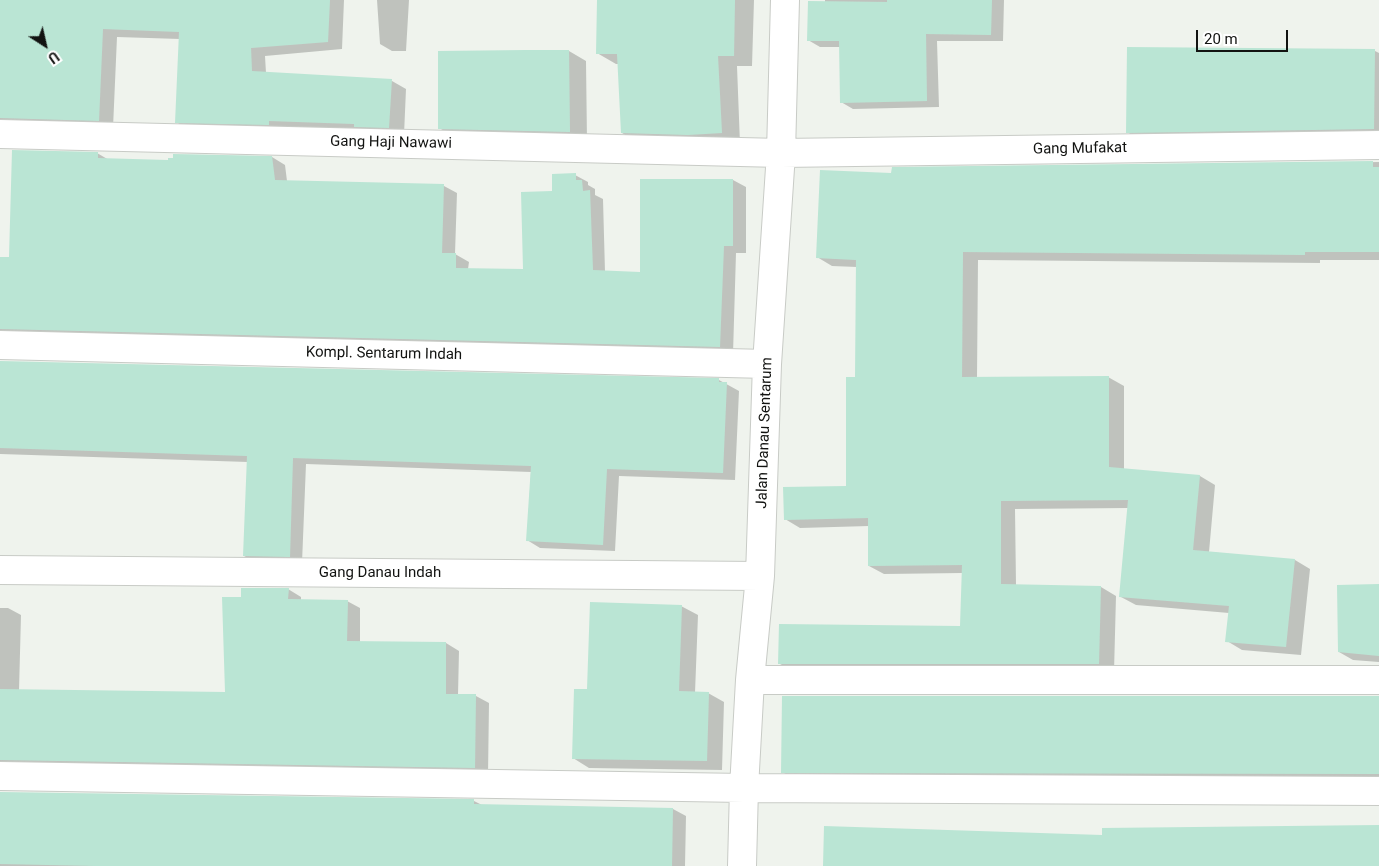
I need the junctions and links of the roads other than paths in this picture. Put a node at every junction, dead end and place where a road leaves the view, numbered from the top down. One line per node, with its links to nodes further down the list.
1 (785, 0): 4 (street, Jalan Danau Sentarum)
2 (0, 134): 4 (street, Gang Haji Nawawi)
3 (1379, 145): 4 (street, Gang Mufakat)
4 (781, 153): 6 (street, Jalan Danau Sentarum)
5 (0, 345): 6 (street, Kompl. Sentarum Indah)
6 (768, 364): 8 (street, Jalan Danau Sentarum)
7 (0, 570): 8 (street, Gang Danau Indah)
8 (760, 576): 9 (street, Jalan Danau Sentarum)
9 (750, 680): 10 (street); 12 (street, Jalan Danau Sentarum)
10 (1379, 680)
11 (0, 776): 12 (street)
12 (744, 788): 13 (street); 14 (street, Jalan Danau Sentarum)
13 (1379, 791)
14 (742, 866)

